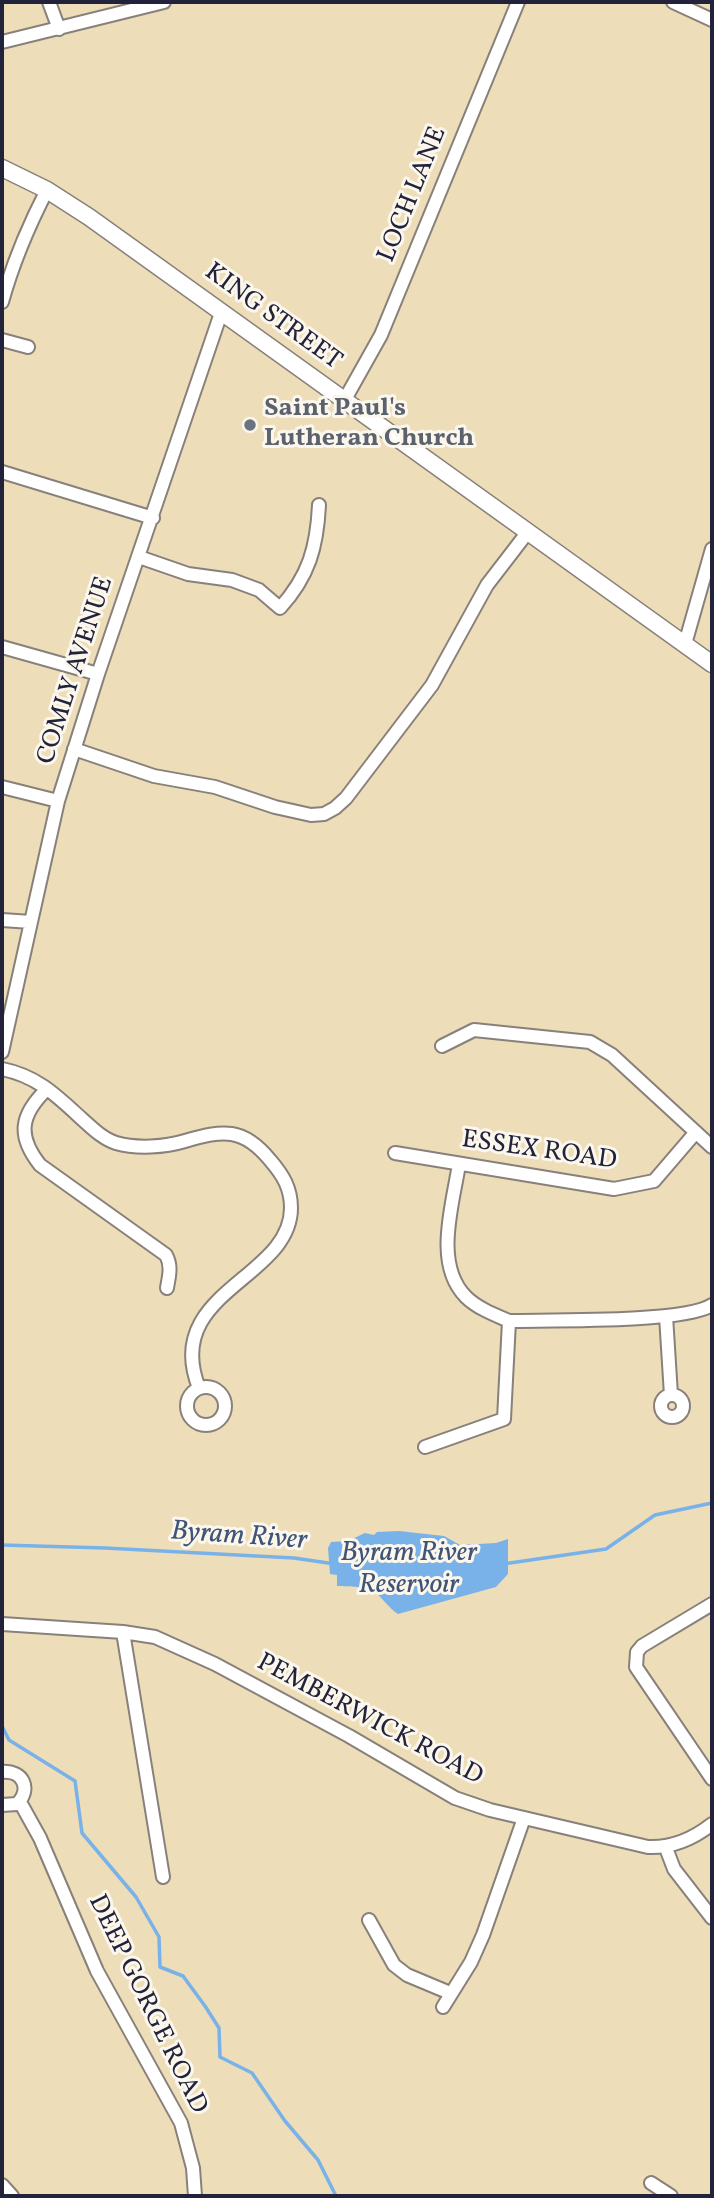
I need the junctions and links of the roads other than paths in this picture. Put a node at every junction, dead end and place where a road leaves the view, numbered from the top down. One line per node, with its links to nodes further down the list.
1 (49, 2): 6 (street)
2 (164, 2): 6 (street)
3 (518, 2): 15 (street, LOCH LANE)
4 (673, 2): 5 (street)
5 (712, 20)
6 (59, 29): 7 (street)
7 (2, 42)
8 (2, 168): 9 (main road, KING STREET)
9 (47, 190): 10 (street); 12 (main road, KING STREET)
10 (7, 260): 11 (street)
11 (2, 302)
12 (221, 313): 15 (main road, KING STREET); 18 (street, COMLY AVENUE)
13 (2, 340): 14 (street)
14 (28, 348)
15 (344, 401): 19 (main road, KING STREET)
16 (2, 472): 18 (street)
17 (319, 505): 21 (street)
18 (153, 518): 21 (street, COMLY AVENUE)
19 (527, 533): 22 (main road, KING STREET); 26 (street)
20 (712, 549): 22 (street)
21 (139, 557): 25 (street, COMLY AVENUE)
22 (685, 644): 24 (main road, KING STREET)
23 (2, 648): 25 (street)
24 (712, 664)
25 (98, 674): 26 (street, COMLY AVENUE)
26 (74, 750): 28 (street, COMLY AVENUE)
27 (2, 786): 28 (street)
28 (58, 801): 30 (street, COMLY AVENUE)
29 (2, 920): 30 (street)
30 (31, 922): 31 (street, COMLY AVENUE)
31 (7, 1001): 33 (street, COMLY AVENUE)
32 (442, 1046): 36 (street)
33 (2, 1052)
34 (2, 1069): 35 (street)
35 (47, 1089): 40 (street); 44 (street)
36 (696, 1132): 37 (street); 39 (street, ESSEX ROAD)
37 (712, 1147)
38 (395, 1153): 39 (street, ESSEX ROAD)
39 (459, 1164): 43 (street)
40 (167, 1288)
41 (712, 1305): 42 (street)
42 (666, 1317): 43 (street); 45 (street)
43 (509, 1321): 46 (street)
44 (199, 1388)
45 (671, 1395)
46 (425, 1447)
47 (712, 1604): 51 (street)
48 (2, 1623): 49 (street, PEMBERWICK ROAD)
49 (123, 1632): 54 (street, PEMBERWICK ROAD); 57 (street)
50 (2, 1772): 52 (street, DEEP GORGE ROAD)
51 (712, 1779)
52 (20, 1802): 53 (street); 65 (street, DEEP GORGE ROAD)
53 (2, 1805)
54 (524, 1818): 56 (street, PEMBERWICK ROAD); 60 (street)
55 (712, 1824): 56 (street)
56 (666, 1847): 58 (street)
57 (163, 1877)
58 (712, 1918)
59 (369, 1920): 60 (street)
60 (450, 1993): 61 (street)
61 (443, 2007)
62 (651, 2183): 66 (street)
63 (2, 2185): 64 (street)
64 (12, 2196)
65 (195, 2196)
66 (671, 2196)

